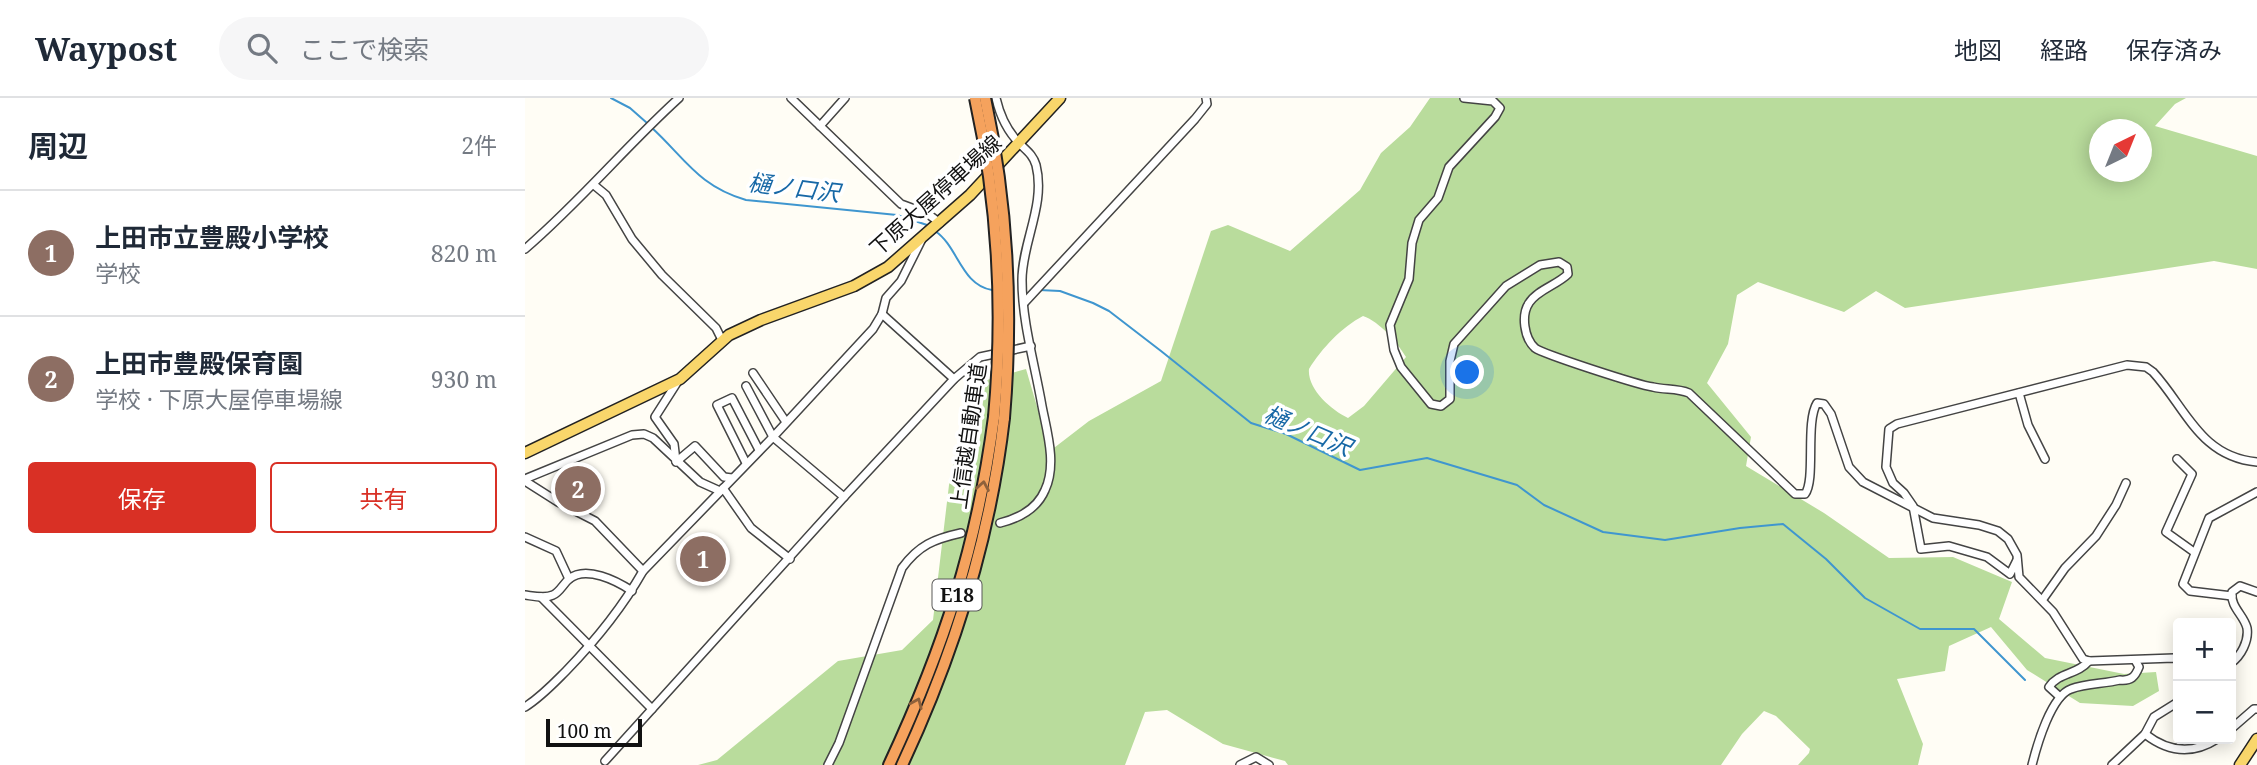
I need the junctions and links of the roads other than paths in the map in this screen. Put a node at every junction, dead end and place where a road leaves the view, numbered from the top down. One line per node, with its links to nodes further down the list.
1 (679, 98): 12 (street)
2 (792, 98): 10 (street)
3 (845, 98): 10 (street)
4 (975, 98): 25 (highway, 上信越自動車道 / E18, bridge)
5 (985, 98): 25 (highway, 上信越自動車道 / E18, bridge)
6 (996, 98): 11 (street)
7 (1060, 98): 11 (main road, 下原大屋停車場線)
8 (1206, 98): 16 (street)
9 (1464, 98): 41 (street)
10 (820, 126): 13 (street)
11 (1020, 144): 13 (main road, 下原大屋停車場線); 16 (street)
12 (594, 185): 15 (street); 18 (street)
13 (935, 227): 14 (main road, 下原大屋停車場線)
14 (921, 241): 17 (street); 18 (main road, 下原大屋停車場線)
15 (525, 249)
16 (1024, 303): 19 (street)
17 (882, 314): 22 (street); 26 (street)
18 (722, 340): 21 (main road, 下原大屋停車場線)
19 (1031, 346): 22 (street); 42 (street)
20 (753, 373): 26 (street)
21 (680, 379): 29 (main road, 下原大屋停車場線); 32 (street)
22 (954, 379): 40 (street)
23 (746, 386): 27 (street)
24 (2019, 393): 30 (street); 33 (street); 41 (street)
25 (999, 417): 72 (highway, 上信越自動車道 / E18, one-way to 25); 73 (highway, 上信越自動車道 / E18)
26 (786, 422): 27 (street)
27 (773, 437): 28 (street); 40 (street)
28 (759, 450): 34 (street); 34 (street)
29 (525, 453)
30 (2045, 459)
31 (2177, 459): 45 (street)
32 (676, 462): 35 (street); 36 (street); 38 (street)
33 (2257, 462)
34 (746, 463): 35 (street)
35 (732, 478): 38 (street)
36 (525, 480): 48 (street)
37 (2126, 483): 55 (street)
38 (722, 489): 46 (street); 48 (street)
39 (2257, 492): 45 (street)
40 (844, 497): 46 (street)
41 (1913, 506): 47 (street); 47 (street)
42 (1000, 523)
43 (961, 533): 71 (street)
44 (525, 537): 49 (street)
45 (2194, 552): 53 (street)
46 (790, 559): 64 (street)
47 (2018, 559): 55 (street)
48 (643, 571): 50 (street)
49 (569, 579): 50 (street); 54 (street)
50 (632, 591): 56 (street)
51 (2257, 592): 53 (street)
52 (525, 595): 54 (street)
53 (2232, 596): 58 (street)
54 (541, 597): 56 (street)
55 (2043, 599): 60 (street)
56 (591, 646): 63 (street); 64 (street)
57 (2173, 658): 59 (street)
58 (2236, 658)
59 (2135, 660): 60 (street); 61 (street)
60 (2089, 661): 61 (street)
61 (2060, 696): 76 (street)
62 (2173, 705): 67 (street)
63 (525, 707)
64 (652, 709): 70 (street)
65 (2257, 709): 66 (street)
66 (2236, 725)
67 (2145, 734): 69 (street); 77 (street)
68 (2257, 739): 78 (main road)
69 (2210, 744)
70 (605, 761)
71 (828, 765)
72 (889, 765)
73 (902, 765)
74 (1240, 765): 75 (street)
75 (1269, 765)
76 (2032, 765)
77 (2112, 765)
78 (2240, 765)

